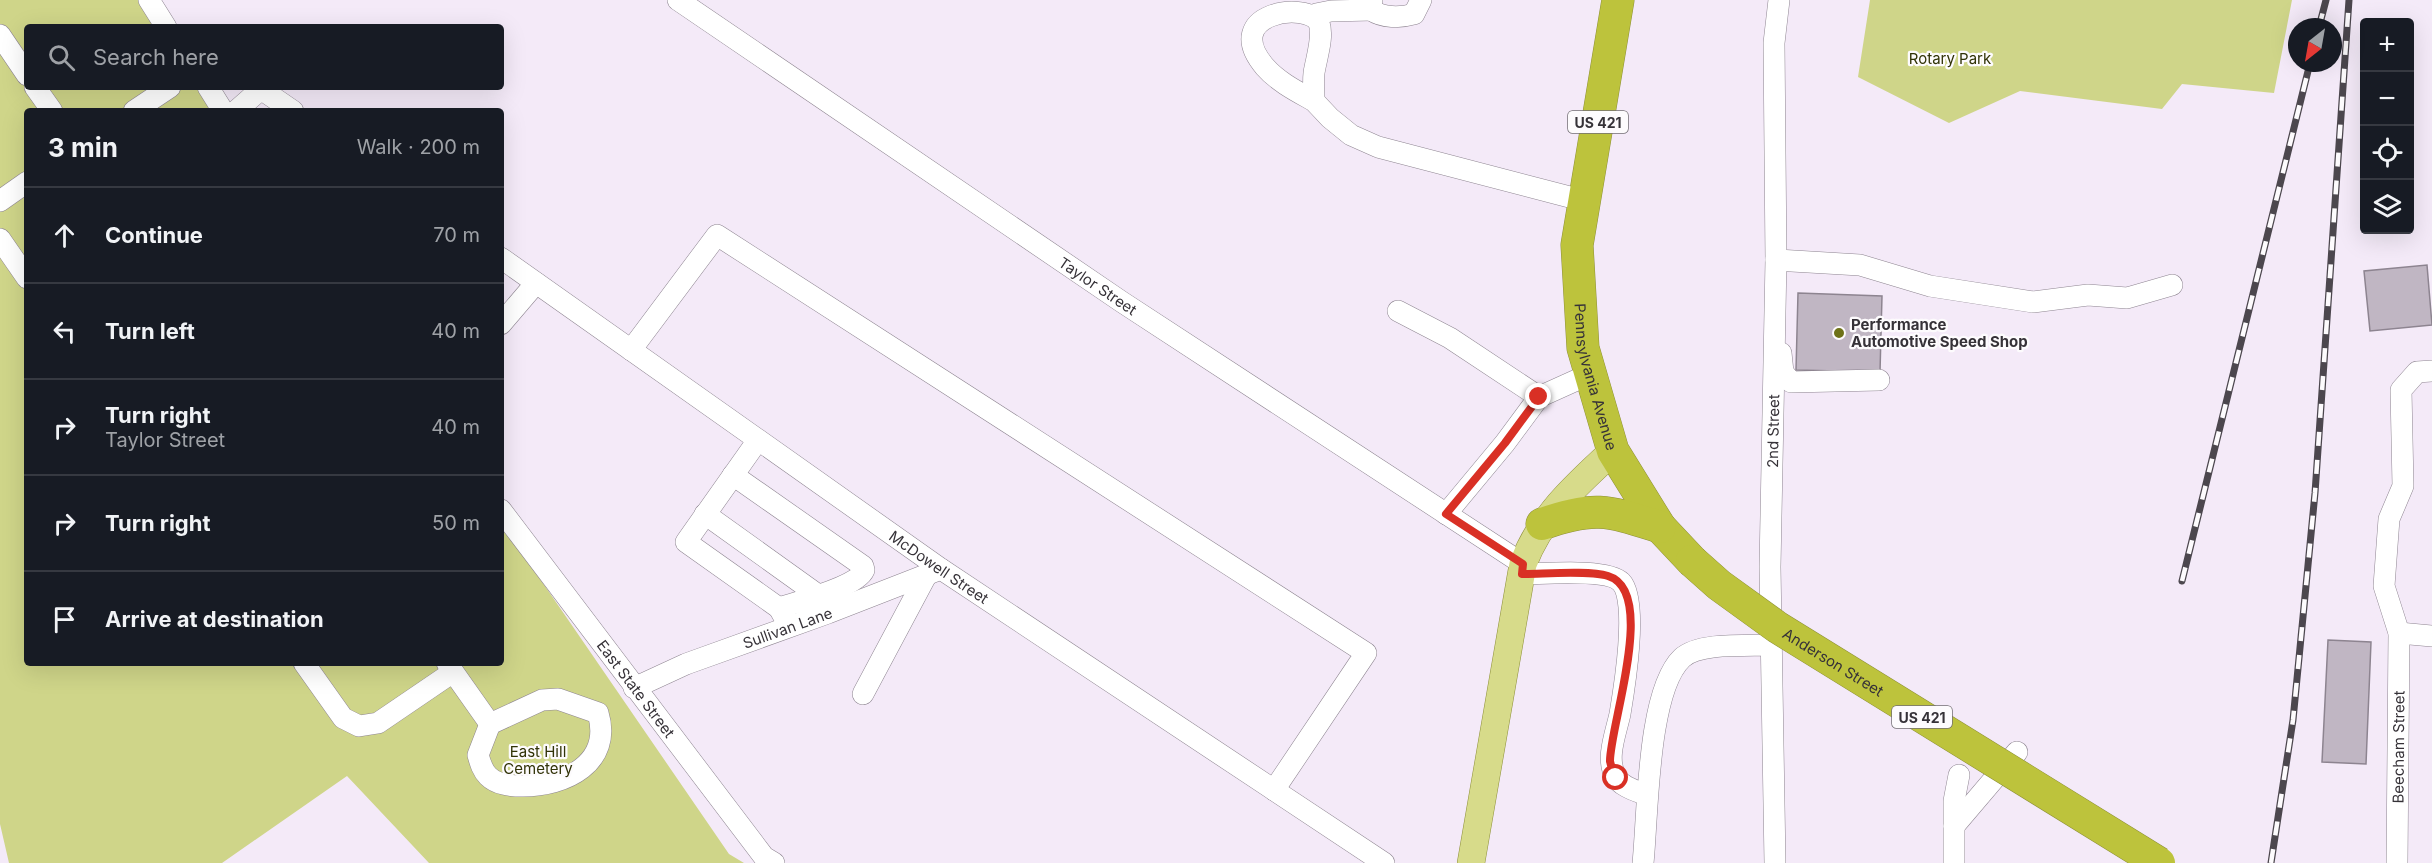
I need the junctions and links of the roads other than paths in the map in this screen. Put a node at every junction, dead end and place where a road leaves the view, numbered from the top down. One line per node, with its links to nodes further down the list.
1 (148, 0): 8 (street)
2 (678, 0): 45 (street, Taylor Street)
3 (1421, 0): 6 (street)
4 (1618, 0): 24 (highway, Pennsylvania Avenue / US 421)
5 (1779, 0): 27 (street, 2nd Street)
6 (1371, 5): 7 (street)
7 (1316, 15): 16 (street); 16 (street)
8 (165, 24)
9 (0, 35): 10 (street)
10 (24, 71)
11 (37, 90): 17 (street)
12 (166, 90): 18 (street)
13 (210, 90): 19 (street)
14 (258, 90): 20 (street)
15 (263, 90): 21 (street)
16 (1314, 101): 24 (street)
17 (50, 108)
18 (138, 108)
19 (221, 108)
20 (239, 108)
21 (289, 108)
22 (24, 184): 23 (street)
23 (0, 201)
24 (1585, 201): 35 (highway, Pennsylvania Avenue / US 421)
25 (0, 239): 28 (street)
26 (504, 260): 29 (street, McDowell Street)
27 (1786, 261): 30 (street); 37 (street); 39 (street, 2nd Street)
28 (24, 274)
29 (536, 283): 32 (street); 33 (street, McDowell Street)
30 (2172, 285)
31 (1398, 311): 38 (street)
32 (504, 320)
33 (632, 350): 40 (street, McDowell Street); 62 (street)
34 (2432, 371): 52 (street, Beecham Street)
35 (1590, 374): 38 (street); 41 (highway, Pennsylvania Avenue / US 421)
36 (1879, 380): 37 (street)
37 (1791, 382): 39 (street)
38 (1539, 397): 45 (street)
39 (1775, 407): 54 (street, 2nd Street)
40 (759, 440): 42 (street); 49 (street, McDowell Street)
41 (1613, 451): 46 (main road, Pennsylvania Avenue); 47 (highway, Anderson Street / US 421)
42 (733, 475): 44 (street); 50 (street)
43 (504, 514): 57 (street, East State Street)
44 (705, 514): 50 (street); 51 (street)
45 (1446, 514): 48 (street, Taylor Street)
46 (1542, 524): 47 (highway); 48 (main road, Pennsylvania Avenue)
47 (1660, 527): 71 (highway, Anderson Street / US 421, bridge)
48 (1522, 569): 63 (street); 67 (main road, Pennsylvania Avenue)
49 (934, 571): 51 (street, Sullivan Lane); 58 (street); 62 (street, McDowell Street)
50 (818, 595): 51 (street)
51 (784, 617): 57 (street, Sullivan Lane)
52 (2399, 633): 53 (street); 72 (street, Beecham Street)
53 (2432, 636)
54 (1771, 645): 63 (street); 69 (street, 2nd Street)
55 (306, 666): 56 (street)
56 (450, 668): 59 (street)
57 (634, 688): 65 (street, East State Street)
58 (863, 694)
59 (490, 724): 59 (street)
60 (2017, 752): 64 (street)
61 (1959, 775): 64 (street)
62 (1274, 790): 66 (street, McDowell Street)
63 (1647, 795): 68 (street)
64 (1954, 826): 70 (street)
65 (766, 861)
66 (1384, 863)
67 (1471, 863)
68 (1643, 863)
69 (1775, 863)
70 (1954, 863)
71 (2159, 863)
72 (2397, 863)

